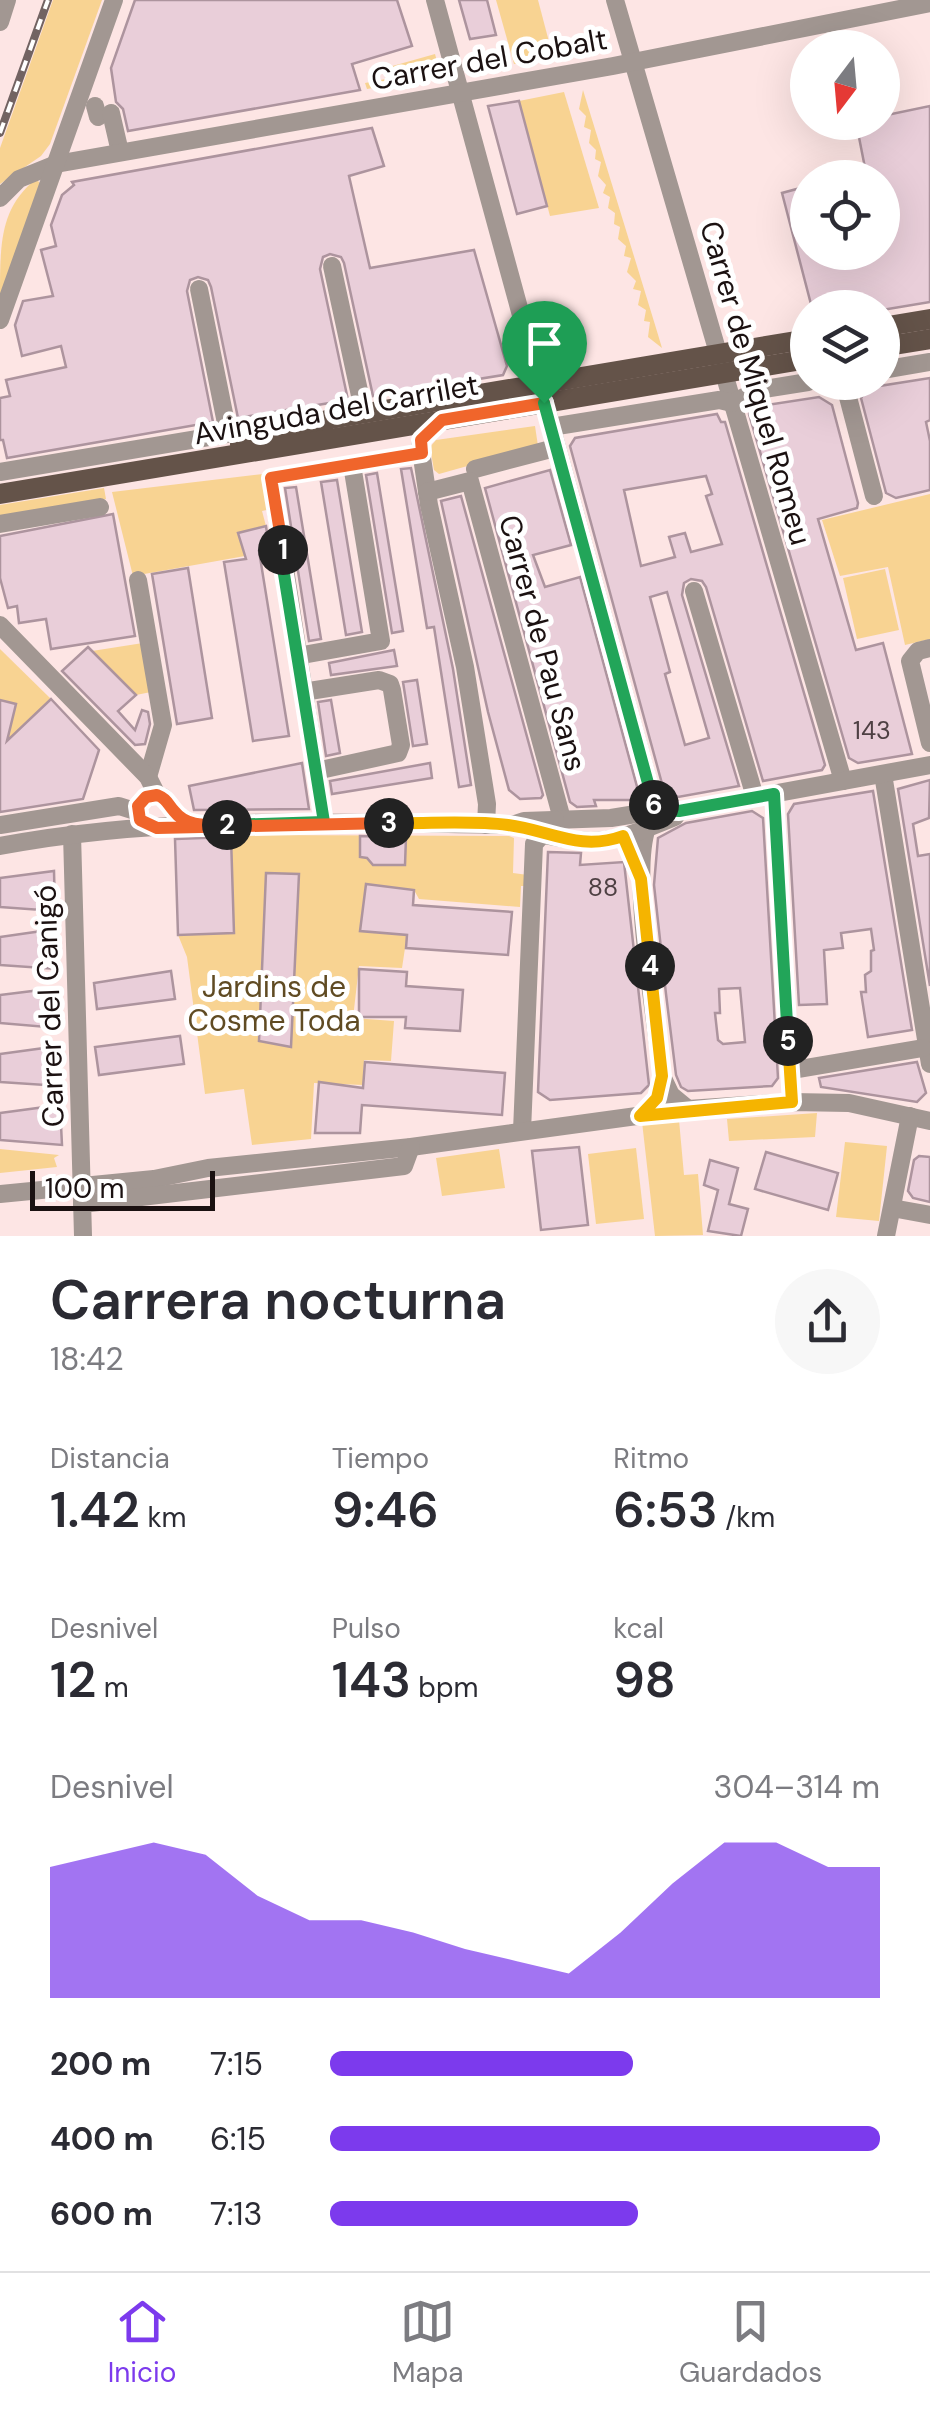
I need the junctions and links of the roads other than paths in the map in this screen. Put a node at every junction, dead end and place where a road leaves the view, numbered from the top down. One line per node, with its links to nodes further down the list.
1 (7, 0): 6 (street)
2 (114, 0): 9 (street)
3 (435, 0): 8 (street)
4 (615, 0): 7 (street, Carrer de Miquel Romeu)
5 (930, 3): 7 (street, Carrer del Cobalt)
6 (0, 22)
7 (634, 61): 8 (street, Carrer del Cobalt); 23 (street, Carrer de Miquel Romeu)
8 (460, 92): 10 (street, Carrer del Cobalt); 26 (street)
9 (103, 112): 10 (street); 11 (street)
10 (120, 152): 11 (street, Carrer del Cobalt)
11 (56, 164): 12 (street, Carrer del Cobalt); 16 (street)
12 (0, 198)
13 (332, 266): 29 (street)
14 (200, 289): 33 (street)
15 (930, 319): 17 (main road)
16 (0, 320)
17 (900, 324)
18 (930, 339): 19 (main road)
19 (900, 343)
20 (790, 344): 23 (main road, Avinguda del Carrilet)
21 (790, 360): 23 (main road, Avinguda del Carrilet)
22 (930, 362): 24 (street)
23 (722, 364): 26 (main road, Avinguda del Carrilet); 28 (street, Carrer de Miquel Romeu)
24 (900, 367)
25 (790, 385): 28 (street)
26 (542, 394): 29 (main road, Avinguda del Carrilet); 31 (main road, Avinguda del Carrilet); 32 (street)
27 (849, 400): 42 (street)
28 (732, 403): 32 (street); 56 (street, Carrer de Miquel Romeu)
29 (364, 414): 30 (main road, Avinguda del Carrilet)
30 (331, 419): 33 (street, Avinguda del Carrilet); 39 (main road, Avinguda del Carrilet)
31 (442, 420): 35 (street); 39 (main road, Avinguda del Carrilet)
32 (551, 427): 58 (street)
33 (228, 433): 37 (street, Avinguda del Carrilet)
34 (551, 449): 38 (street)
35 (422, 453): 36 (street, Avinguda del Carrilet); 40 (street)
36 (352, 464): 49 (street, Avinguda del Carrilet); 49 (street)
37 (0, 472)
38 (472, 475): 40 (street); 62 (street, Carrer de Pau Sans)
39 (112, 476): 41 (main road, Avinguda del Carrilet)
40 (427, 492): 66 (street)
41 (0, 494)
42 (874, 496)
43 (100, 507): 44 (street)
44 (0, 524)
45 (138, 580): 54 (street)
46 (694, 591): 57 (street)
47 (0, 625): 54 (street)
48 (924, 650): 51 (street)
49 (297, 656): 50 (street)
50 (303, 692): 53 (street); 53 (street)
51 (930, 743)
52 (930, 766): 55 (street)
53 (316, 771): 63 (street)
54 (142, 772): 59 (street)
55 (883, 774): 56 (street); 74 (street)
56 (843, 781): 57 (street)
57 (764, 795): 60 (street); 77 (street)
58 (656, 810): 60 (street); 61 (street)
59 (149, 812): 64 (street); 65 (street); 65 (street); 69 (street)
60 (677, 814): 68 (street)
61 (587, 818): 62 (street); 71 (street)
62 (558, 819): 67 (street); 70 (street)
63 (324, 822): 65 (street); 66 (street)
64 (0, 825)
65 (195, 825)
66 (486, 825): 67 (street)
67 (512, 825): 70 (street)
68 (647, 828): 71 (street); 73 (street)
69 (72, 834): 72 (street); 84 (street, Carrer del Canigó)
70 (540, 834): 71 (street); 82 (street)
71 (623, 836): 73 (street)
72 (0, 846)
73 (641, 879): 76 (street)
74 (928, 1059): 75 (street)
75 (799, 1068)
76 (662, 1076): 78 (street); 79 (street)
77 (792, 1102): 78 (street); 80 (street)
78 (688, 1109): 79 (street)
79 (640, 1116): 82 (street)
80 (910, 1116): 81 (street); 85 (street)
81 (930, 1121)
82 (522, 1131): 84 (street)
83 (0, 1194): 84 (street)
84 (82, 1196): 87 (street, Carrer del Canigó)
85 (892, 1208): 86 (street); 88 (street)
86 (930, 1216)
87 (83, 1236)
88 (886, 1236)

